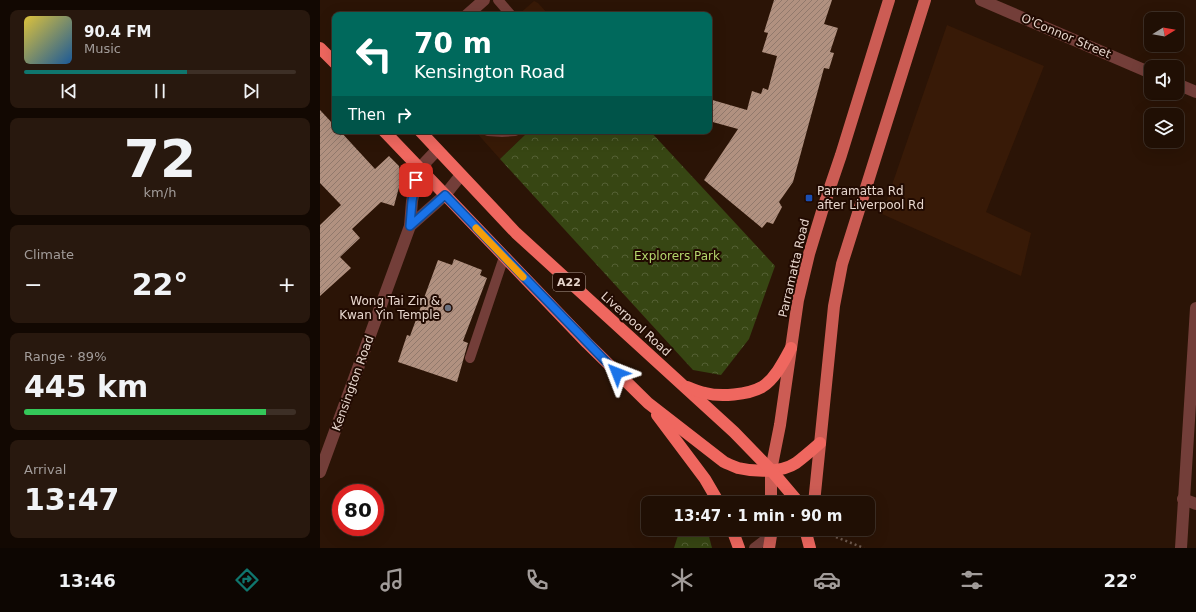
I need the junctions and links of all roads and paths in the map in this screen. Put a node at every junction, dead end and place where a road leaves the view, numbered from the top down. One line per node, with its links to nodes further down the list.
1 (484, 0): 6 (street)
2 (498, 0): 7 (lane)
3 (889, 0): 22 (main road, Parramatta Road)
4 (925, 0): 26 (main road)
5 (980, 0): 10 (street, O'Connor Street)
6 (470, 12)
7 (508, 12)
8 (320, 48): 9 (highway)
9 (332, 60)
10 (1144, 70)
11 (1184, 87): 12 (street)
12 (1196, 92)
13 (387, 134): 16 (highway, A22)
14 (423, 134): 15 (highway, Liverpool Road / A22)
15 (437, 150): 16 (street); 17 (highway, Liverpool Road / A22)
16 (419, 169): 18 (highway, A22); 19 (street, Kensington Road)
17 (461, 175): 18 (street, Kensington Road); 24 (highway, Liverpool Road / A22)
18 (445, 195): 19 (street, Kensington Road); 20 (highway, A22)
19 (410, 226): 28 (street, Kensington Road)
20 (504, 257): 23 (lane); 25 (highway, A22)
21 (1196, 308): 33 (street)
22 (791, 348): 24 (highway); 27 (main road, Parramatta Road)
23 (470, 358)
24 (682, 385): 27 (highway, Liverpool Road / A22)
25 (648, 403): 27 (highway); 29 (highway, A22)
26 (820, 443): 27 (highway); 32 (main road)
27 (771, 470): 30 (main road, Parramatta Road); 31 (highway, Liverpool Road / A22)
28 (320, 472)
29 (715, 496)
30 (772, 496)
31 (793, 496)
32 (815, 496)
33 (1184, 499): 34 (street); 46 (street)
34 (1196, 504)
35 (735, 536): 41 (highway)
36 (767, 536): 42 (lane)
37 (771, 536): 43 (main road)
38 (807, 536): 44 (highway)
39 (811, 536): 44 (main road)
40 (836, 537): 45 (path)
41 (739, 548)
42 (754, 548)
43 (769, 548)
44 (810, 548)
45 (864, 548)
46 (1181, 548)

